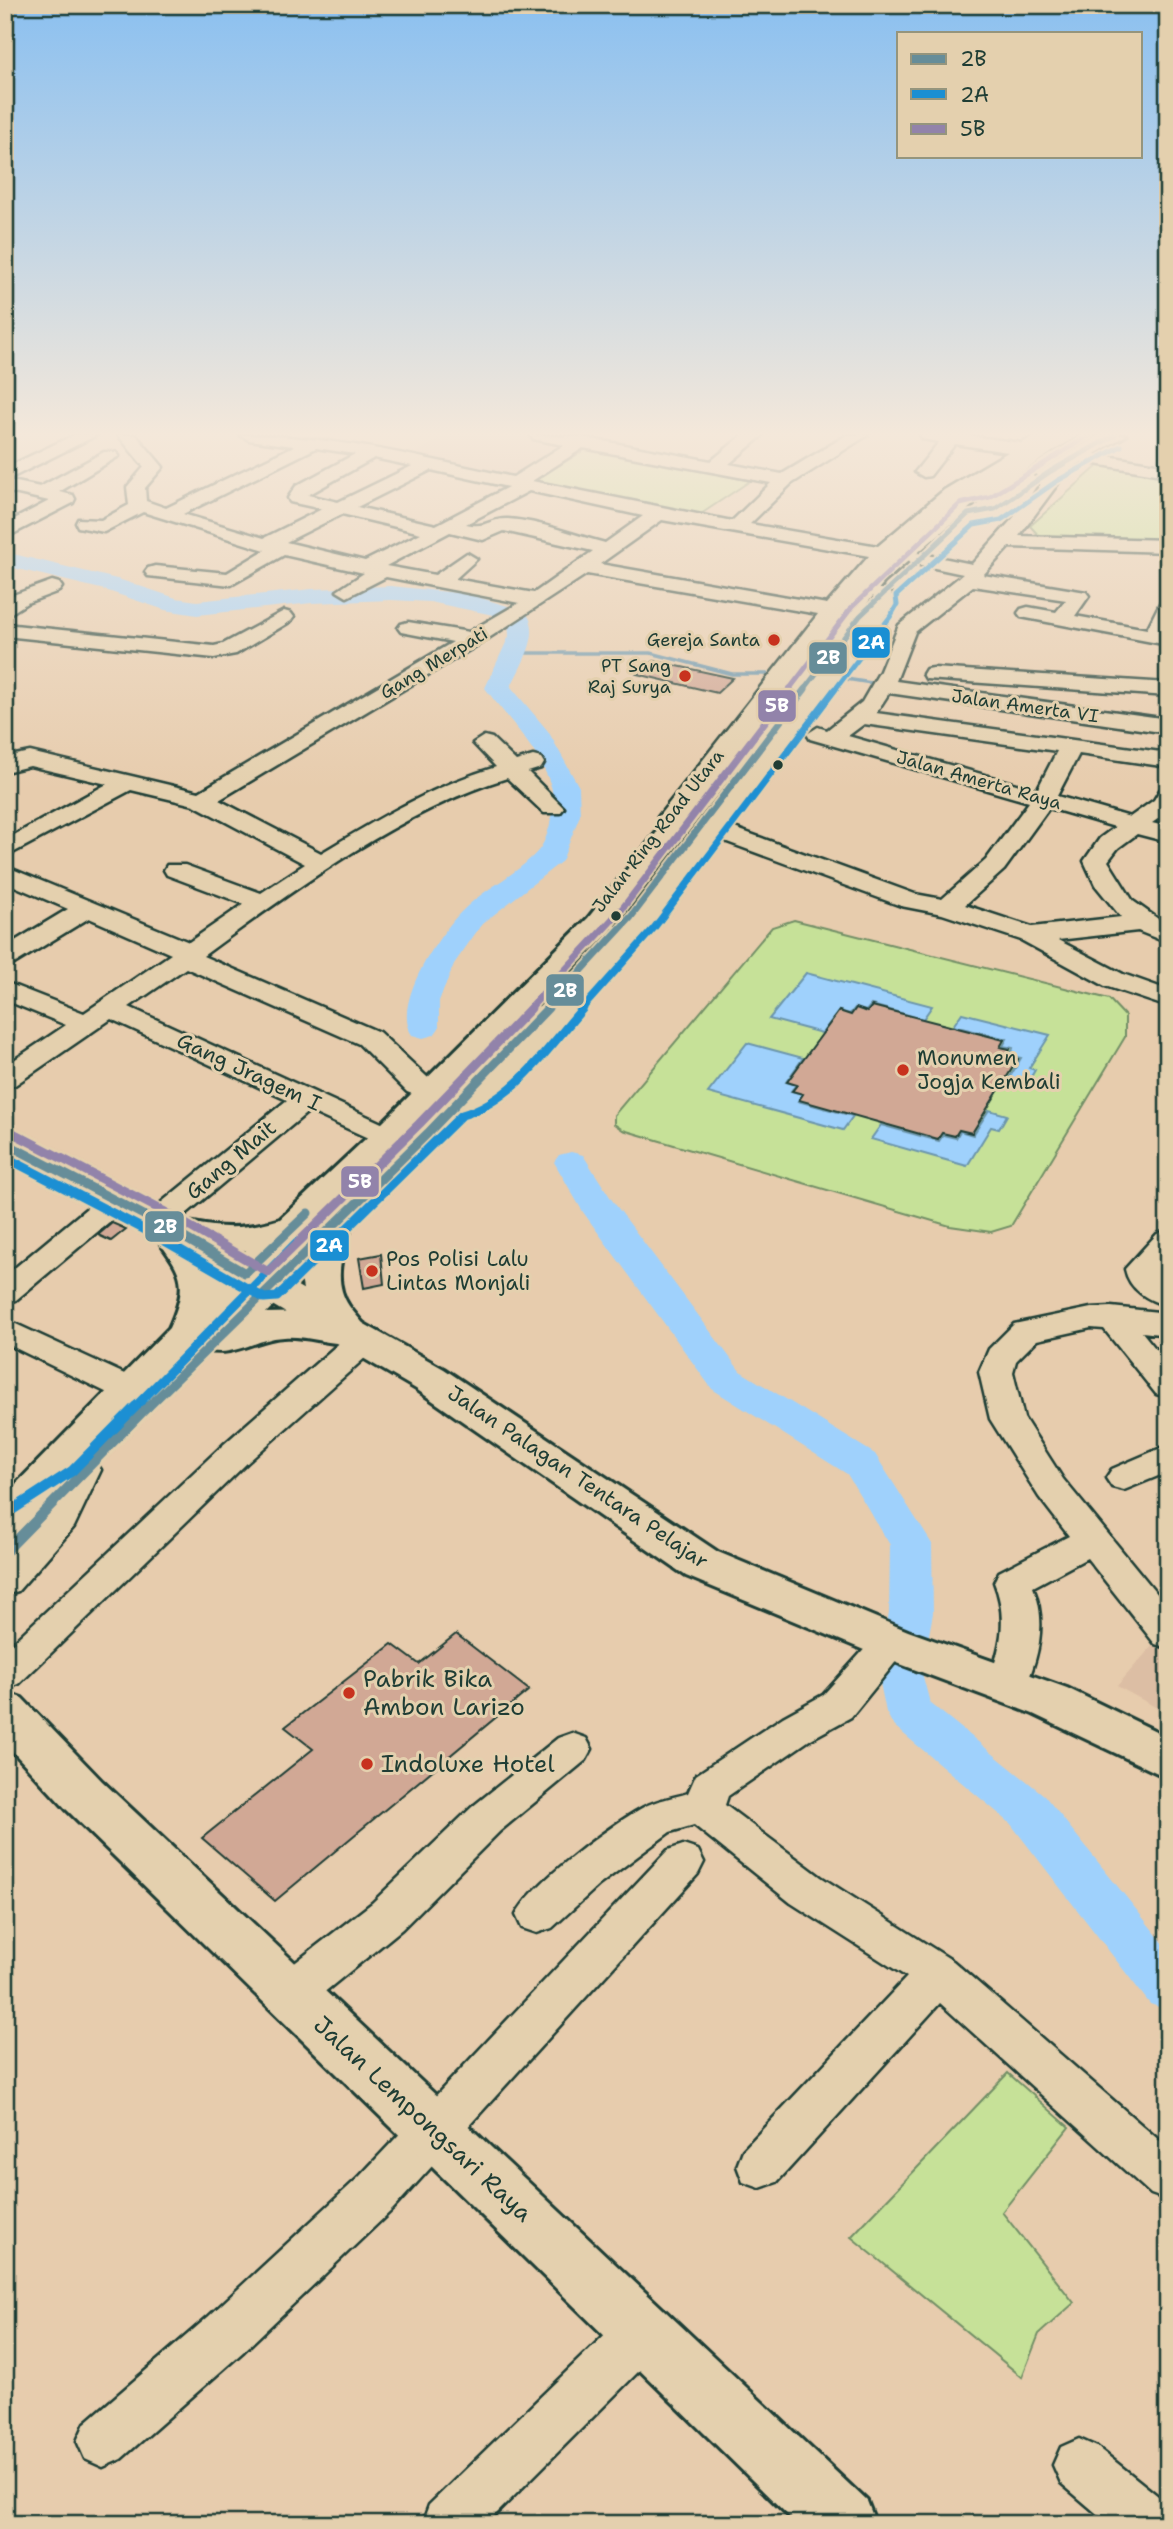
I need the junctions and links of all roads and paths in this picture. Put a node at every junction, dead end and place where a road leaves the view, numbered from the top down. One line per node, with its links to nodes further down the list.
1 (266, 553): 15 (street)
2 (304, 553): 12 (street)
3 (403, 553): 12 (street)
4 (607, 553): 11 (street, Gang Merpati)
5 (881, 553): 24 (street)
6 (900, 553): 24 (main road)
7 (924, 553): 10 (main road)
8 (993, 553): 14 (street)
9 (467, 559): 16 (street)
10 (918, 559): 14 (street); 19 (main road)
11 (587, 568): 20 (street, Gang Merpati); 24 (street)
12 (375, 570): 16 (street); 18 (street)
13 (155, 572): 15 (street)
14 (973, 575): 27 (street); 32 (street)
15 (236, 578): 21 (street)
16 (438, 582): 20 (street)
17 (52, 587): 23 (street)
18 (347, 591)
19 (882, 593): 35 (street, Jalan Ring Road Utara); 68 (main road)
20 (538, 600): 31 (street, Gang Merpati)
21 (221, 602)
22 (1168, 604): 30 (street)
23 (5, 611)
24 (839, 611): 68 (main road)
25 (1028, 613): 27 (street)
26 (284, 617): 29 (street)
27 (1061, 620): 30 (street)
28 (408, 628): 31 (street)
29 (5, 630)
30 (1161, 637)
31 (474, 639): 45 (street, Gang Merpati)
32 (886, 679): 33 (street); 34 (street); 36 (street, Jalan Amerta VI)
33 (1168, 690)
34 (860, 718): 37 (street); 39 (street)
35 (790, 725): 37 (street, Jalan Amerta Raya); 49 (street, Jalan Ring Road Utara)
36 (1168, 726)
37 (831, 737): 44 (street, Jalan Amerta Raya)
38 (484, 743): 42 (street)
39 (1072, 745): 40 (street); 44 (street)
40 (1168, 760)
41 (5, 765): 43 (street)
42 (522, 766): 47 (street); 52 (street)
43 (127, 783): 45 (street); 51 (street)
44 (1044, 799): 48 (street, Jalan Amerta Raya); 56 (street)
45 (202, 800): 52 (street)
46 (1166, 801): 48 (street)
47 (552, 808)
48 (1131, 825): 50 (street, Jalan Amerta Raya); 58 (street)
49 (714, 829): 56 (street); 68 (street, Jalan Ring Road Utara)
50 (1168, 835)
51 (5, 850)
52 (322, 863): 55 (street)
53 (176, 870): 55 (street)
54 (5, 873): 57 (street)
55 (264, 903): 61 (street)
56 (947, 907): 59 (street)
57 (88, 908): 61 (street); 62 (street)
58 (1140, 923): 59 (street); 60 (street)
59 (1030, 935): 64 (street)
60 (1168, 935)
61 (188, 955): 65 (street); 68 (street)
62 (5, 958)
63 (5, 989): 66 (street)
64 (1168, 999)
65 (110, 1008): 66 (street); 69 (street, Gang Jragem I)
66 (87, 1024): 67 (street)
67 (5, 1079)
68 (438, 1097): 70 (main road); 73 (main road)
69 (306, 1099): 70 (street, Gang Jragem I); 74 (street, Gang Mait)
70 (389, 1137): 75 (main road)
71 (8, 1147): 72 (main road, Jalan Palagan Tentara Pelajar)
72 (116, 1200): 74 (main road, Jalan Palagan Tentara Pelajar); 78 (street)
73 (333, 1224): 77 (main road); 83 (main road)
74 (164, 1226): 75 (main road); 77 (main road, Jalan Palagan Tentara Pelajar); 84 (main road)
75 (295, 1226): 77 (main road)
76 (1168, 1241): 79 (street)
77 (257, 1280): 83 (main road, Jalan Palagan Tentara Pelajar); 84 (main road)
78 (5, 1293)
79 (1168, 1296)
80 (1111, 1317): 81 (street); 85 (street); 92 (street)
81 (1168, 1324)
82 (5, 1330): 86 (street)
83 (357, 1337): 84 (main road); 96 (main road, Jalan Palagan Tentara Pelajar); 97 (street)
84 (197, 1340): 86 (main road); 88 (main road)
85 (1168, 1386)
86 (132, 1391): 88 (main road)
87 (1168, 1457): 89 (street)
88 (73, 1466): 90 (street); 91 (main road); 93 (main road); 94 (street)
89 (1124, 1478)
90 (5, 1500)
91 (5, 1522)
92 (1093, 1539): 95 (street); 98 (street)
93 (5, 1552)
94 (5, 1581)
95 (1168, 1634)
96 (901, 1646): 98 (main road, Jalan Palagan Tentara Pelajar); 102 (street)
97 (5, 1674)
98 (1007, 1685): 101 (main road, Jalan Palagan Tentara Pelajar)
99 (5, 1712): 106 (main road, Jalan Lempongsari Raya)
100 (572, 1749): 106 (street)
101 (1165, 1751)
102 (705, 1805): 104 (street); 105 (street)
103 (683, 1862): 107 (street)
104 (537, 1915)
105 (938, 1974): 108 (street); 109 (street)
106 (290, 1993): 107 (main road, Jalan Lempongsari Raya)
107 (435, 2128): 110 (main road, Jalan Lempongsari Raya); 111 (street)
108 (760, 2166)
109 (1168, 2178)
110 (645, 2330): 113 (main road, Jalan Lempongsari Raya); 114 (street)
111 (103, 2441)
112 (1079, 2465): 115 (street)
113 (843, 2523)
114 (447, 2524)
115 (1150, 2524)

